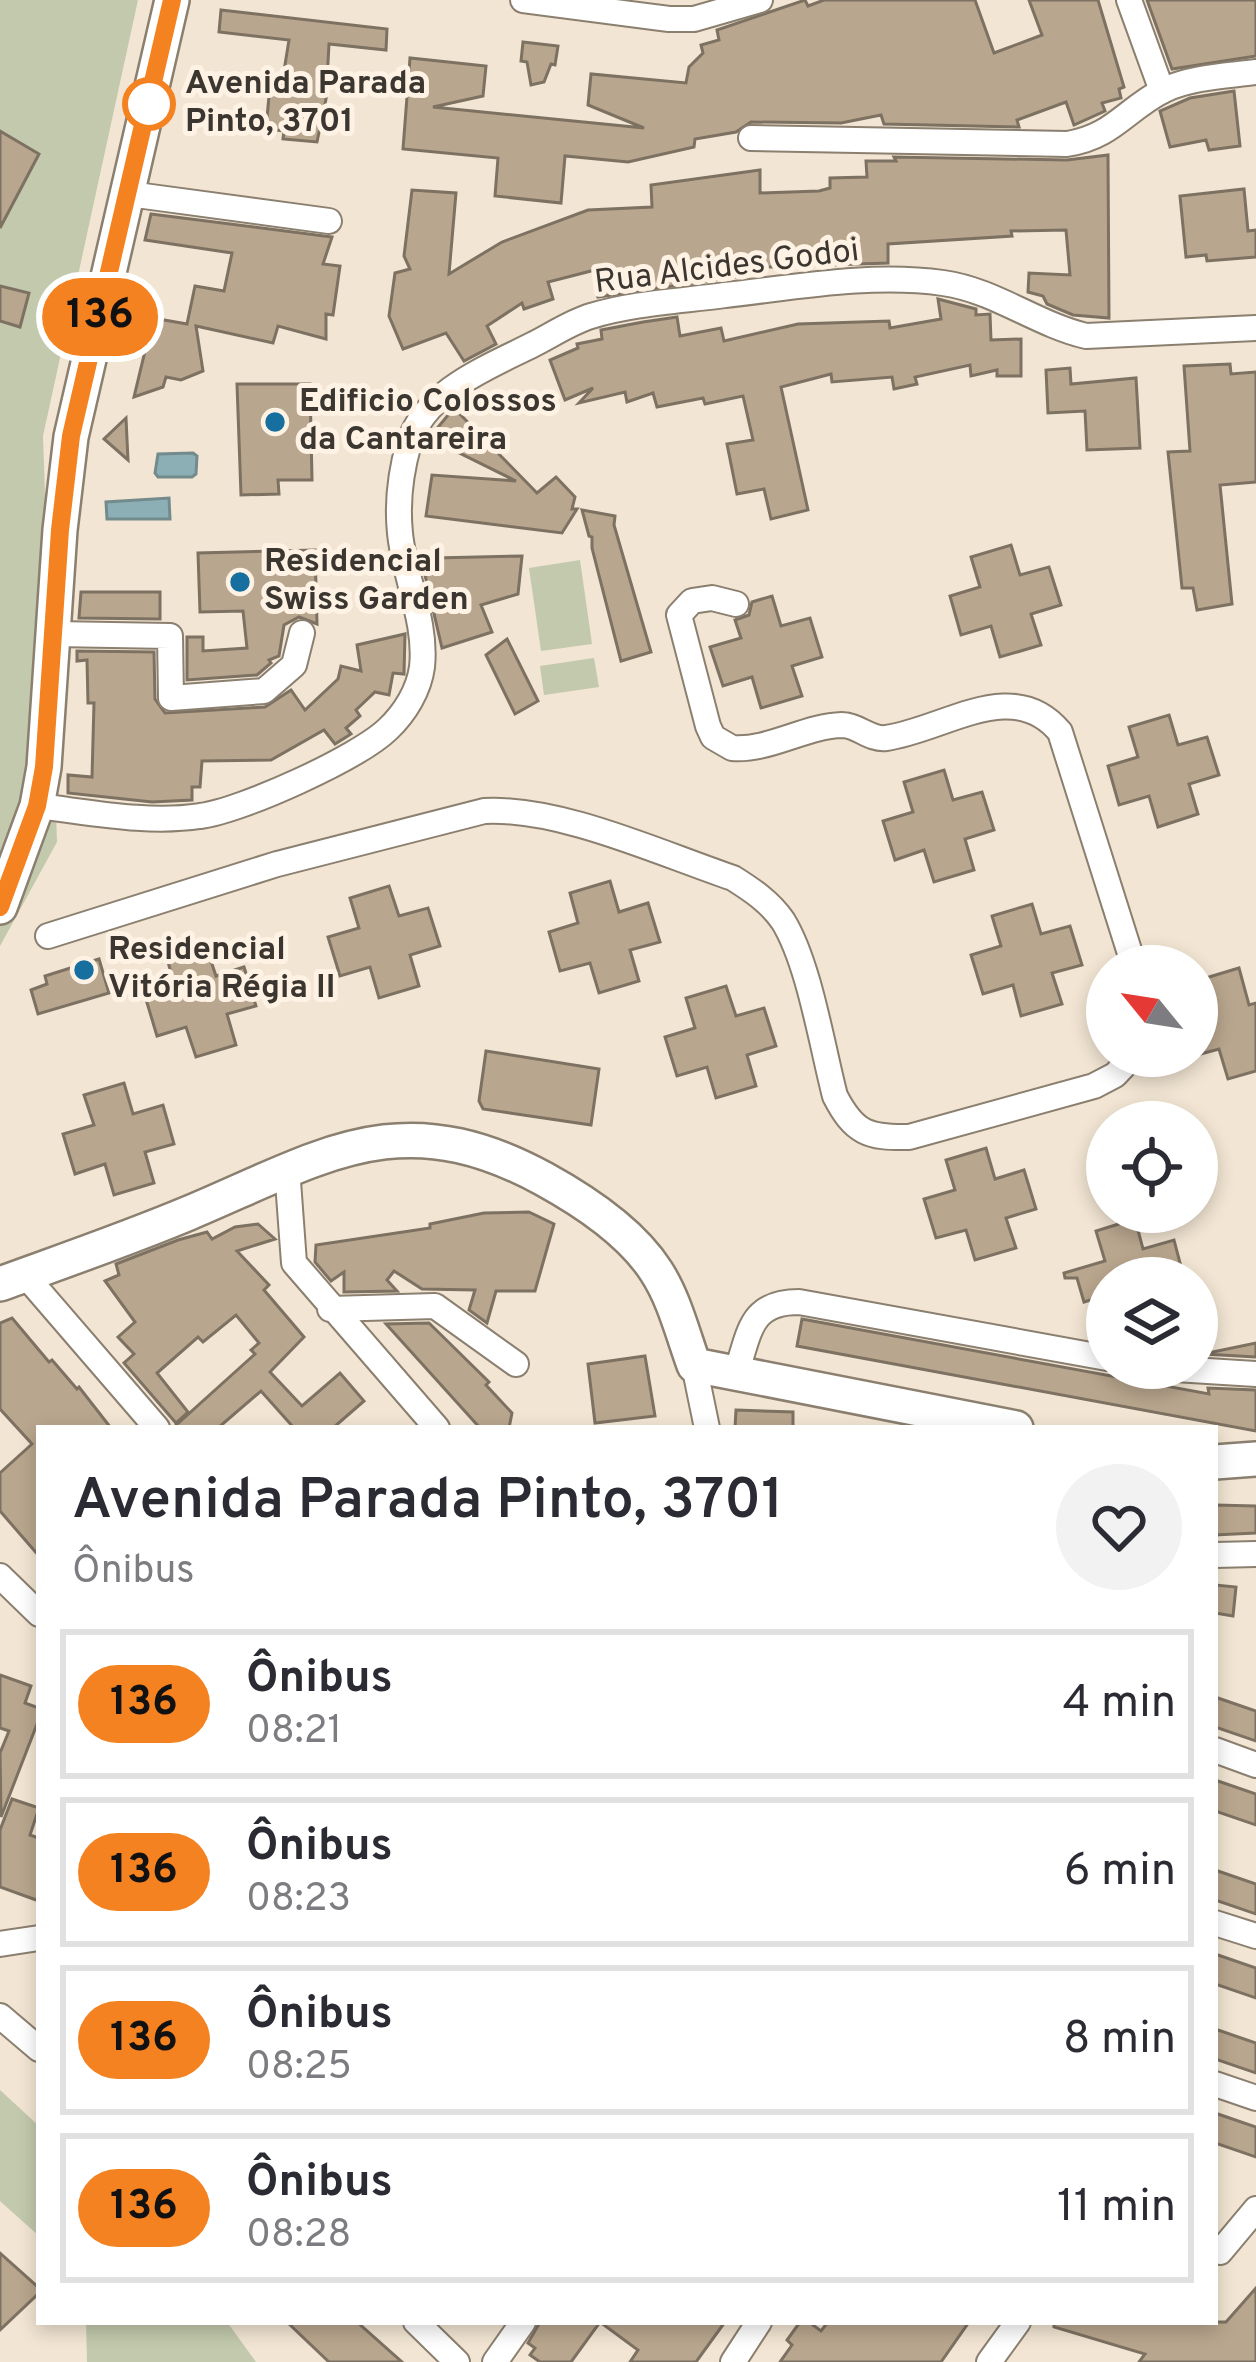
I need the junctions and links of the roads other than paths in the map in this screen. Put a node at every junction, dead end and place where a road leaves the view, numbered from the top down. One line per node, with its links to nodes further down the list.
1 (172, 0): 8 (street)
2 (524, 0): 3 (street)
3 (760, 0)
4 (1129, 0): 6 (street)
5 (1256, 72): 6 (street)
6 (1162, 91): 7 (street)
7 (751, 138)
8 (128, 194): 9 (street); 13 (street)
9 (329, 221)
10 (1256, 328): 14 (street, Rua Alcides Godoi)
11 (736, 604): 17 (street)
12 (302, 633): 13 (street)
13 (54, 634): 14 (street)
14 (37, 806): 15 (street)
15 (0, 907)
16 (48, 936): 18 (street)
17 (1127, 945)
18 (1111, 1077)
19 (286, 1168): 20 (street); 21 (street); 24 (street)
20 (8, 1276): 28 (street)
21 (330, 1309): 23 (street); 29 (street)
22 (1086, 1354): 26 (street)
23 (516, 1364)
24 (694, 1365): 26 (street); 30 (street)
25 (1218, 1372): 27 (street)
26 (736, 1373): 31 (street)
27 (1256, 1374)
28 (154, 1425)
29 (434, 1425)
30 (706, 1425)
31 (1001, 1425)
32 (1256, 1459): 33 (street)
33 (1218, 1462)
34 (1256, 1554): 35 (street)
35 (1218, 1555)
36 (0, 1576): 37 (street)
37 (36, 1611)
38 (1218, 1751): 39 (street)
39 (1256, 1766)
40 (1218, 1924): 41 (street)
41 (1256, 1936)
42 (36, 1938): 43 (street)
43 (0, 1944)
44 (0, 2016): 45 (street)
45 (36, 2046)
46 (1218, 2085): 47 (street)
47 (1256, 2098)
48 (1256, 2209): 49 (street)
49 (1220, 2252)
50 (419, 2325): 54 (street)
51 (521, 2325): 55 (street)
52 (758, 2325): 56 (street)
53 (1016, 2325): 57 (street)
54 (457, 2362)
55 (494, 2362)
56 (733, 2362)
57 (988, 2362)

